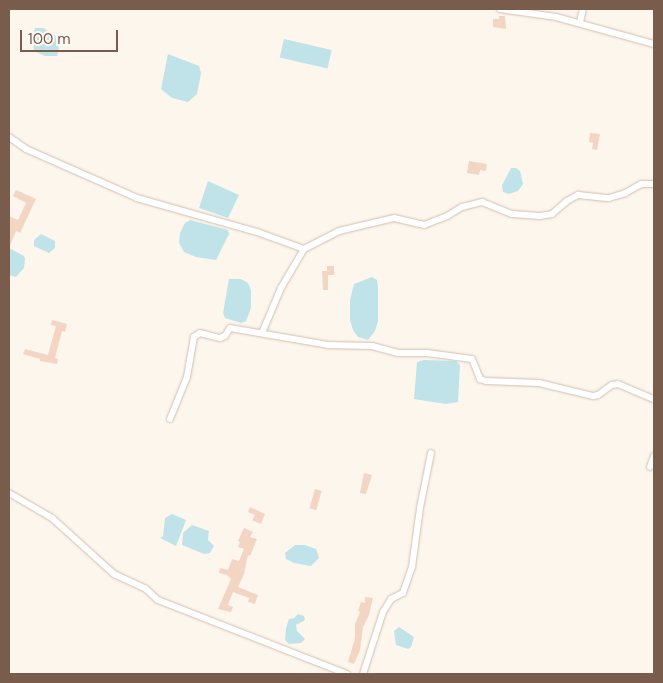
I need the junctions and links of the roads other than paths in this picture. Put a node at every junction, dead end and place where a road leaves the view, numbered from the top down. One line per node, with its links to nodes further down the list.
1 (500, 9): 3 (street)
2 (583, 9): 3 (street)
3 (580, 22): 4 (street)
4 (654, 44)
5 (9, 137): 7 (street)
6 (654, 184): 7 (street)
7 (304, 249): 8 (street)
8 (262, 333): 9 (street); 10 (street)
9 (654, 399)
10 (170, 419)
11 (431, 453): 16 (street)
12 (654, 456): 13 (street)
13 (650, 467)
14 (9, 493): 15 (street)
15 (347, 674)
16 (363, 674)

